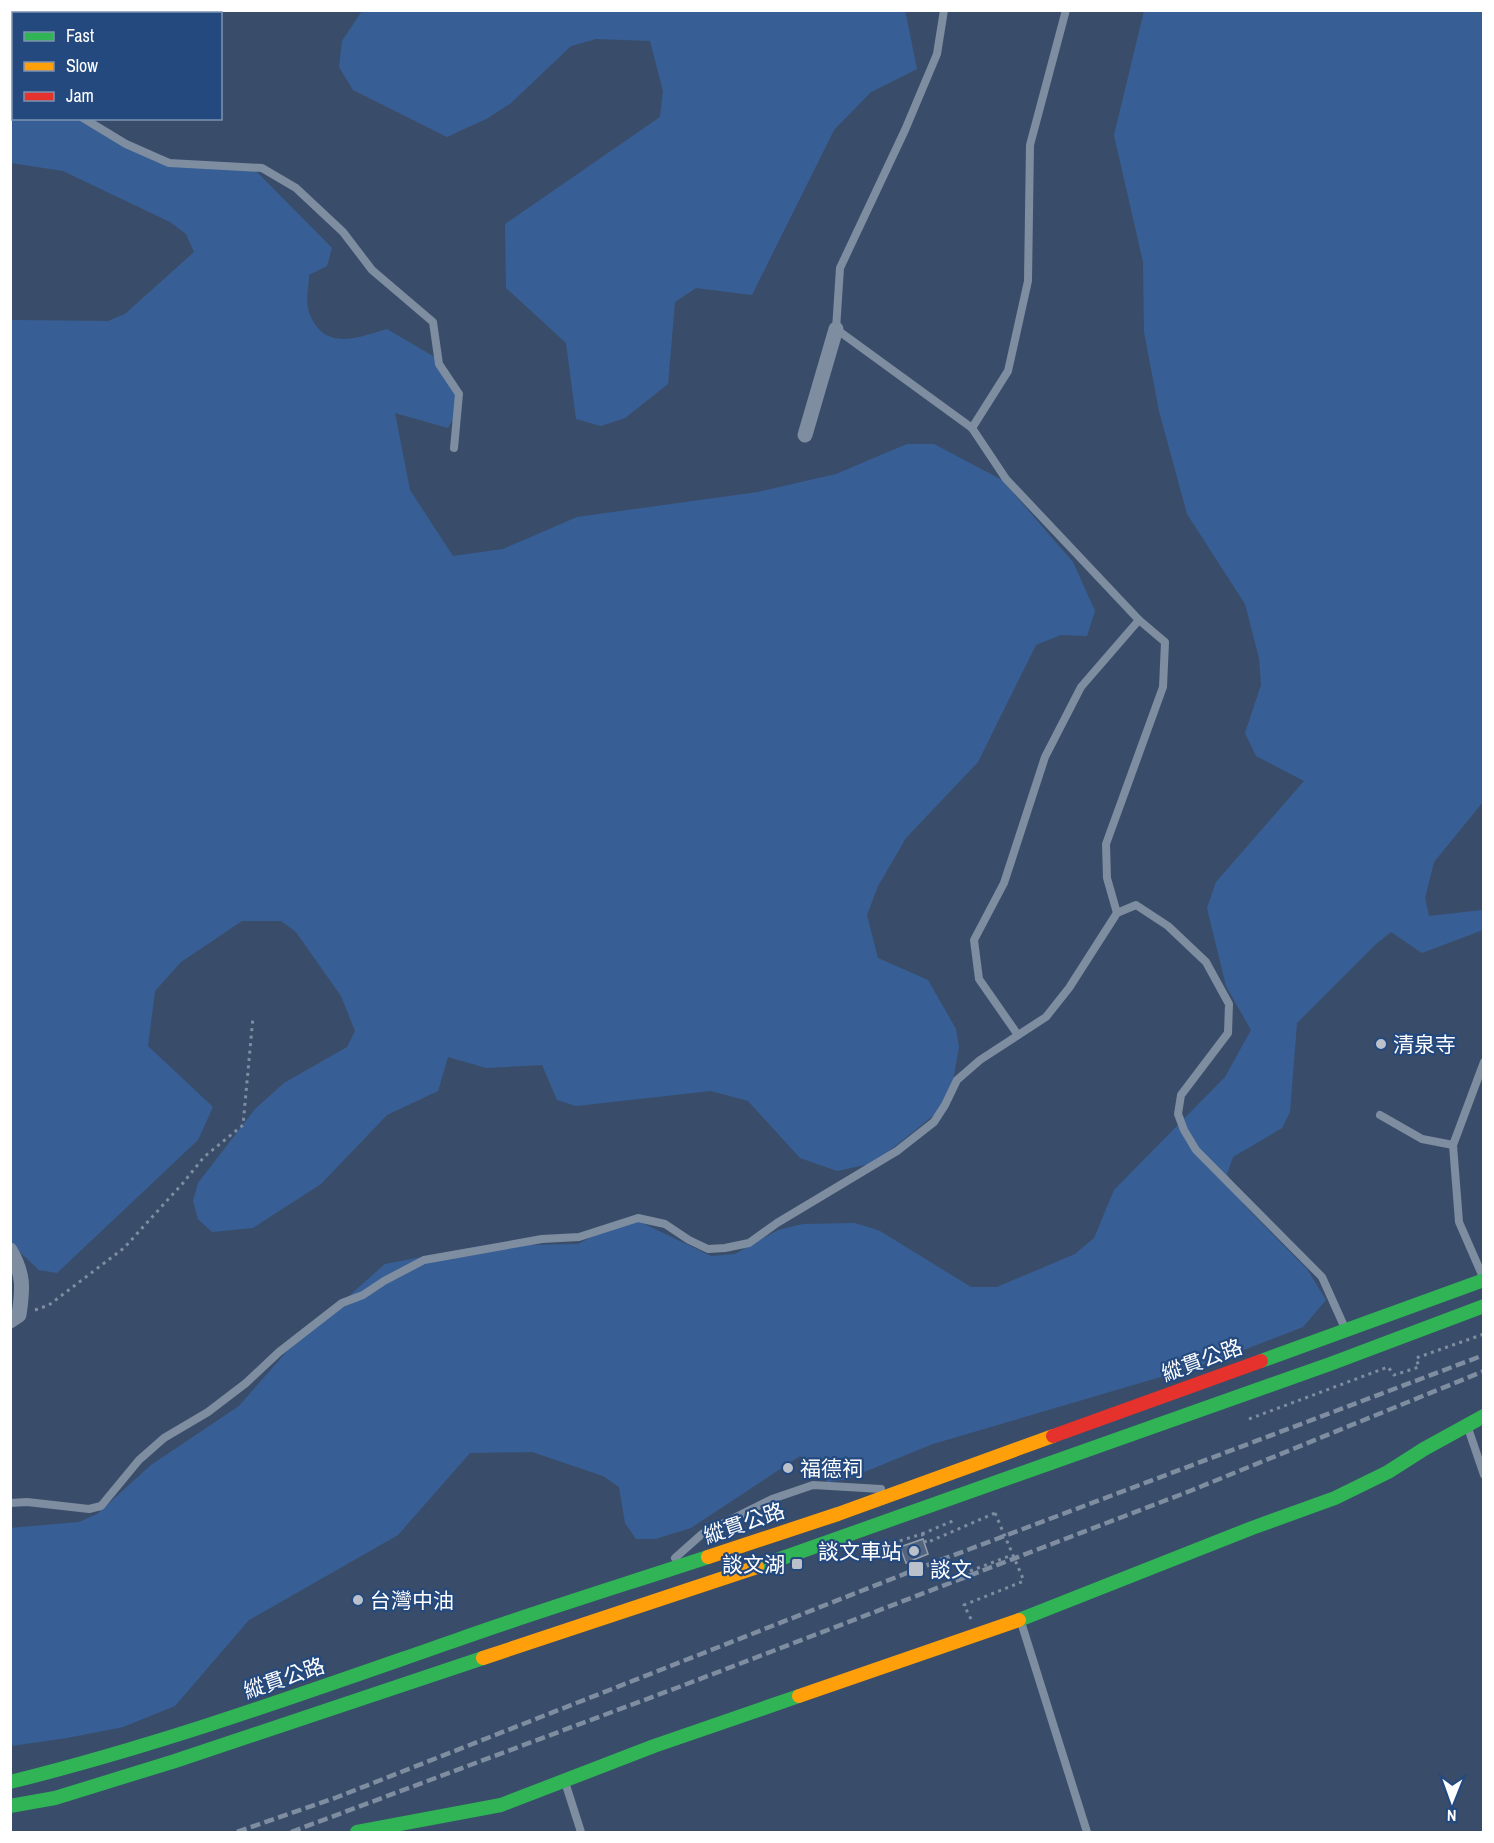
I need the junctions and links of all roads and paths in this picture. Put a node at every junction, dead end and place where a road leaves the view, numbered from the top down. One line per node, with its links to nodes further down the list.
1 (944, 10): 4 (lane)
2 (1066, 10): 5 (lane)
3 (86, 120): 7 (lane)
4 (836, 329): 5 (lane); 6 (street)
5 (972, 428): 8 (lane)
6 (805, 435)
7 (453, 447)
8 (1139, 620): 9 (lane); 11 (lane)
9 (1117, 913): 11 (lane); 19 (lane)
10 (253, 1017): 18 (path)
11 (1018, 1035): 26 (lane)
12 (1484, 1062): 14 (lane)
13 (1380, 1115): 14 (lane)
14 (1453, 1144): 16 (lane)
15 (10, 1250): 18 (street)
16 (1484, 1279): 19 (main road, 縱貫公路)
17 (1484, 1306): 30 (main road)
18 (15, 1318)
19 (1346, 1330): 25 (main road, 縱貫公路)
20 (1484, 1334): 22 (path)
21 (1484, 1416): 23 (main road)
22 (1249, 1419)
23 (1466, 1424): 24 (lane); 36 (main road)
24 (1484, 1475)
25 (903, 1491): 27 (main road, 縱貫公路); 33 (lane)
26 (10, 1503)
27 (835, 1515): 30 (main road); 33 (main road, 縱貫公路)
28 (955, 1520): 29 (path)
29 (922, 1534): 31 (path); 32 (path, bridge)
30 (846, 1535): 38 (main road)
31 (861, 1553)
32 (1012, 1555): 34 (path); 35 (path, bridge)
33 (658, 1574): 37 (main road, 縱貫公路)
34 (950, 1579)
35 (964, 1605)
36 (1020, 1620): 40 (main road); 44 (lane)
37 (357, 1675): 38 (main road); 39 (main road, 縱貫公路)
38 (366, 1697): 41 (main road)
39 (10, 1782)
40 (565, 1782): 42 (main road); 43 (lane)
41 (10, 1806)
42 (357, 1833)
43 (581, 1833)
44 (1087, 1833)

